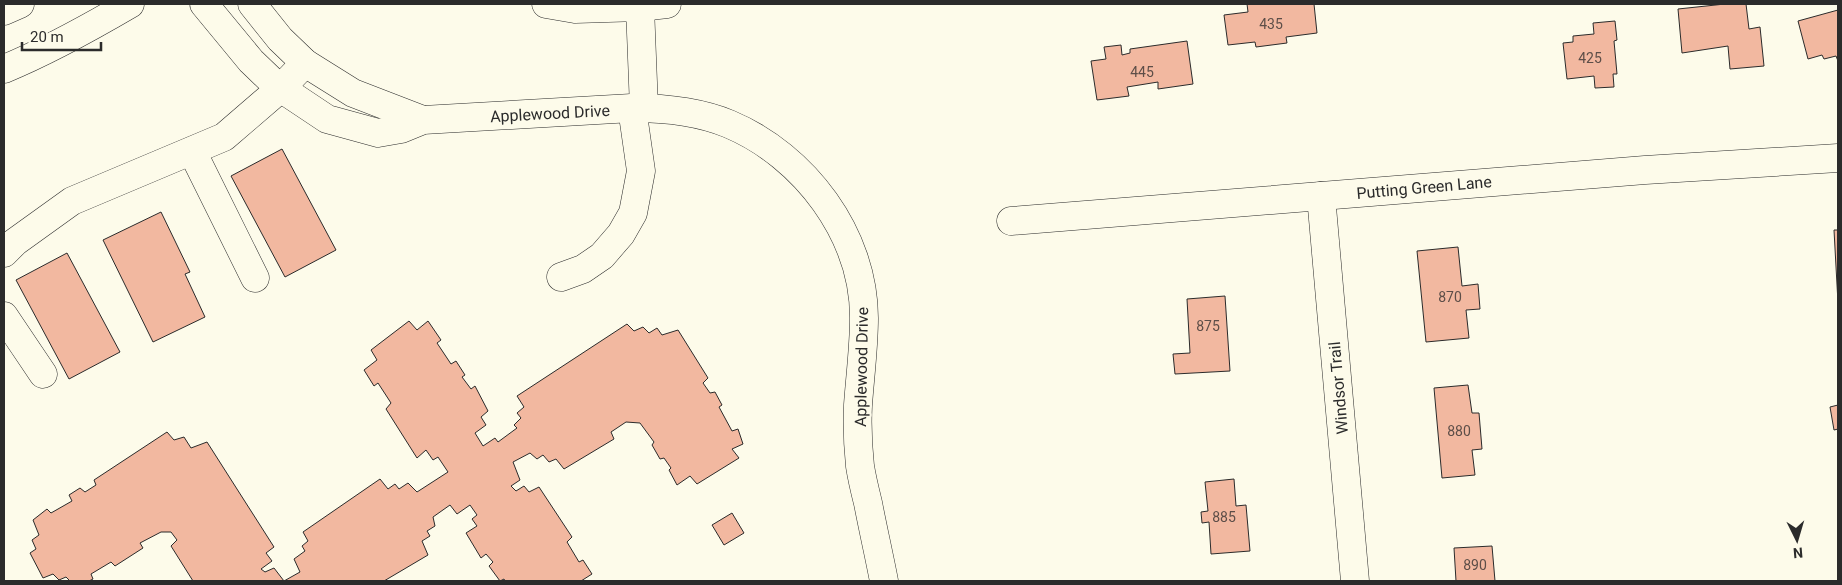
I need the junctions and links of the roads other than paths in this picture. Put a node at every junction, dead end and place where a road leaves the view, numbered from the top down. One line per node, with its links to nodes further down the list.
1 (20, 4): 8 (street)
2 (130, 4): 10 (street)
3 (204, 4): 11 (street, Applewood Drive)
4 (252, 4): 9 (street, Applewood Drive)
5 (546, 4): 7 (street)
6 (667, 4): 7 (street)
7 (640, 7): 12 (street)
8 (4, 11)
9 (305, 63): 11 (street); 13 (street, Applewood Drive)
10 (4, 69)
11 (281, 88): 13 (street, Applewood Drive); 14 (street)
12 (638, 108): 13 (street, Applewood Drive); 19 (street); 23 (street, Applewood Drive)
13 (424, 120)
14 (192, 151): 18 (street); 20 (street)
15 (1838, 158): 16 (street, Putting Green Lane)
16 (1322, 196): 17 (street, Putting Green Lane); 24 (street, Windsor Trail)
17 (1011, 222)
18 (4, 253)
19 (561, 277)
20 (255, 278)
21 (4, 316): 22 (street)
22 (43, 374)
23 (884, 581)
24 (1355, 581)

